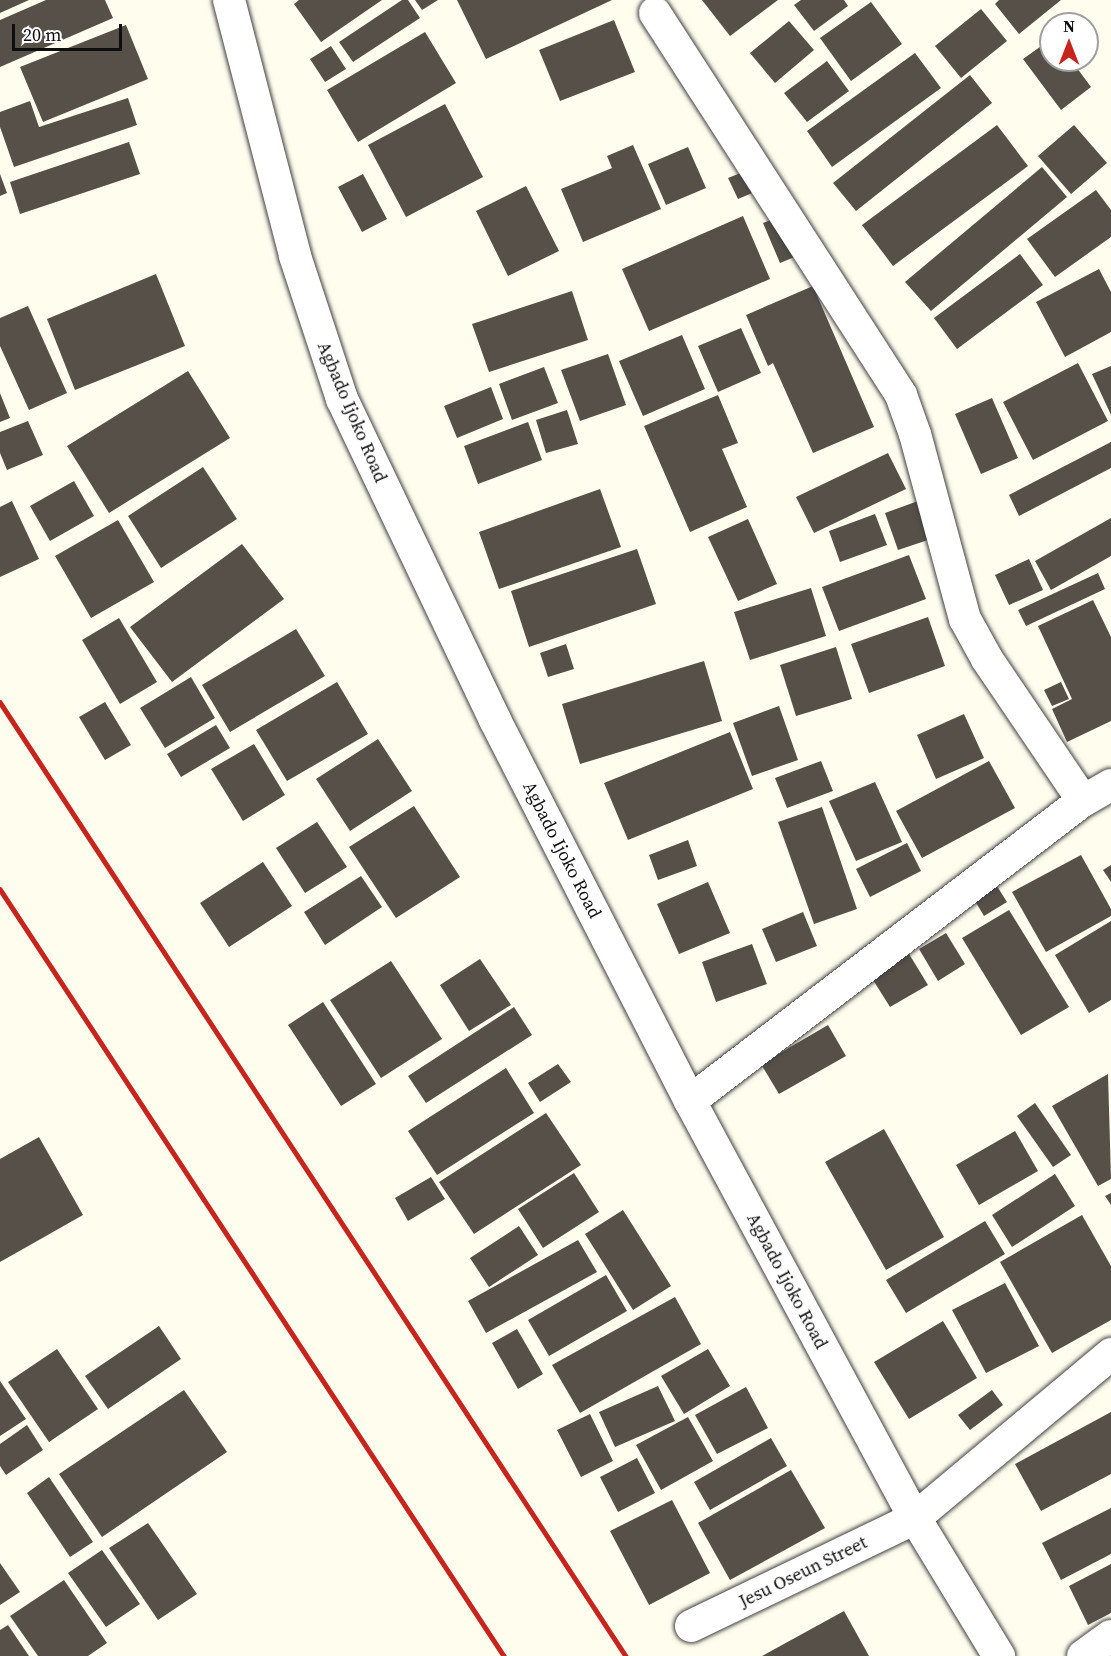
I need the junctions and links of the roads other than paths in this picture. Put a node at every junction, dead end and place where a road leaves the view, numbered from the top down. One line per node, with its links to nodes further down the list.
1 (229, 0): 5 (street, Agbado Ijoko Road)
2 (655, 14): 4 (street)
3 (1111, 785): 4 (street)
4 (1083, 801): 5 (street)
5 (690, 1101): 7 (street, Agbado Ijoko Road)
6 (1111, 1354): 7 (street, Jesu Oseun Street)
7 (915, 1518): 8 (street, Jesu Oseun Street); 10 (street, Agbado Ijoko Road)
8 (691, 1626)
9 (1111, 1636): 11 (street)
10 (999, 1656)
11 (1083, 1656)

